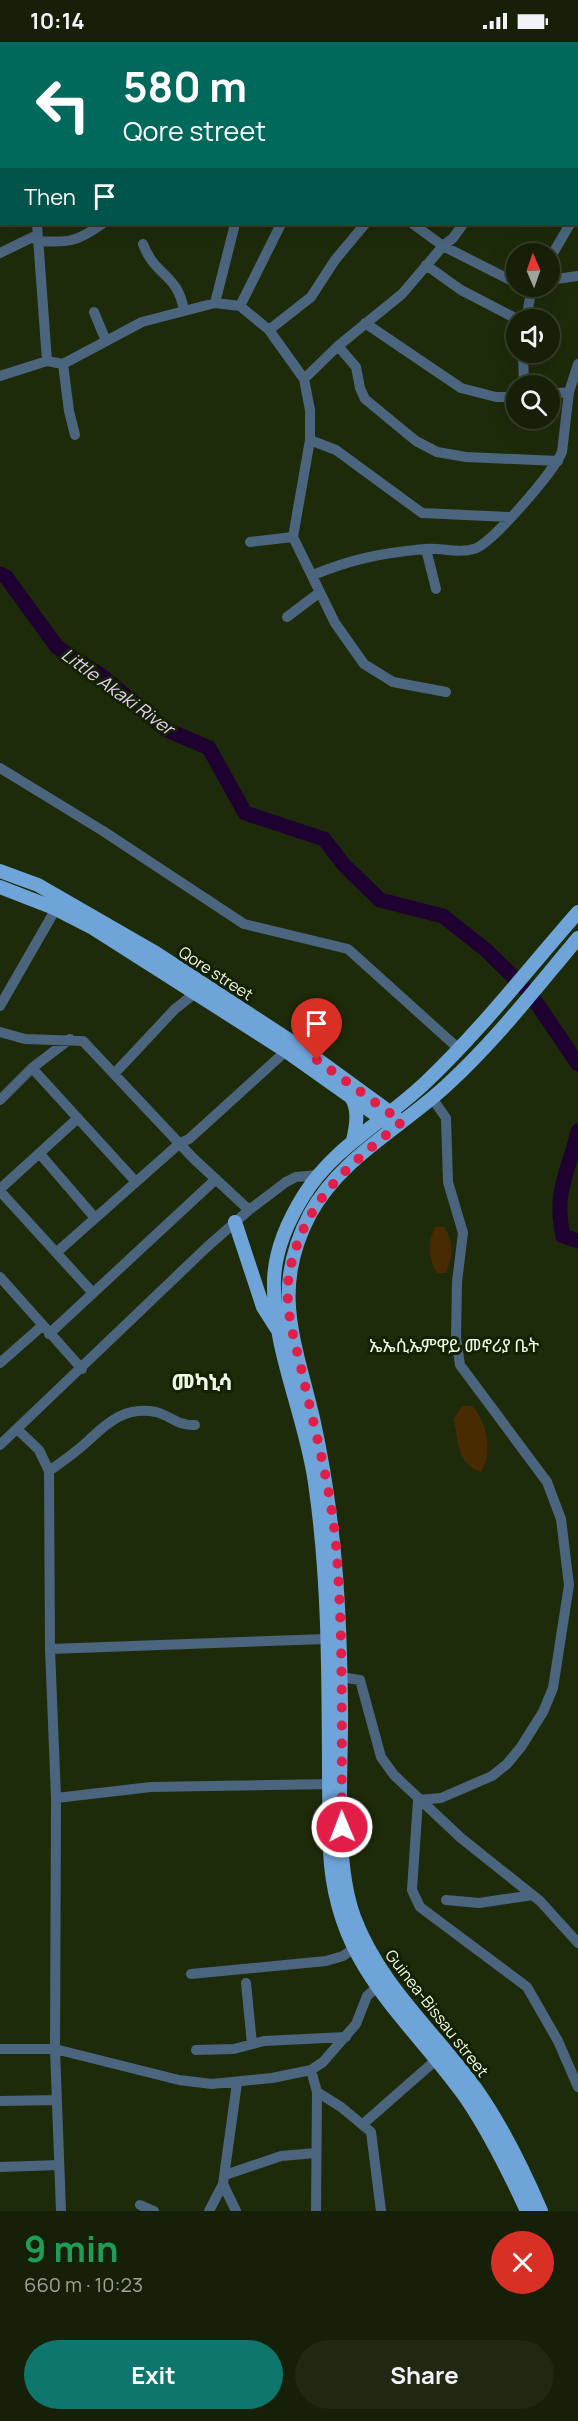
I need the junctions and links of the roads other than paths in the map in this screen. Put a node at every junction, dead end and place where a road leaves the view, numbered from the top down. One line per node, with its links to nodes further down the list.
1 (101, 225): 8 (street)
2 (235, 225): 17 (street)
3 (280, 225): 18 (street)
4 (364, 225): 23 (street)
5 (414, 225): 11 (street)
6 (462, 225): 11 (street)
7 (569, 225): 9 (street)
8 (37, 233): 12 (street); 26 (street)
9 (559, 243)
10 (142, 244): 19 (street)
11 (442, 246): 13 (street); 15 (street)
12 (0, 253)
13 (426, 265): 21 (street); 22 (street)
14 (578, 276): 16 (street)
15 (506, 278)
16 (560, 278)
17 (215, 303): 18 (street); 19 (street)
18 (240, 306): 23 (street)
19 (184, 311): 24 (street)
20 (94, 312): 24 (street)
21 (506, 313)
22 (365, 323): 25 (street); 33 (street)
23 (268, 330): 30 (street)
24 (106, 341): 27 (street)
25 (338, 346): 30 (street); 36 (street)
26 (47, 361): 27 (street); 29 (street)
27 (63, 363): 34 (street)
28 (578, 364): 31 (street)
29 (0, 375)
30 (304, 379): 35 (street)
31 (569, 392): 32 (street); 36 (street)
32 (560, 393)
33 (506, 397)
34 (75, 435)
35 (310, 440): 37 (street); 38 (street)
36 (558, 461): 37 (street)
37 (509, 517): 40 (street)
38 (293, 537): 39 (street); 41 (street)
39 (250, 542)
40 (426, 549): 41 (street); 42 (street)
41 (313, 575): 43 (street)
42 (436, 589)
43 (320, 592): 44 (street); 45 (street)
44 (287, 617)
45 (446, 692)
46 (0, 768): 56 (street)
47 (0, 871): 49 (main road, Qore street)
48 (0, 887): 49 (main road, Qore street)
49 (59, 903): 52 (main road, Qore street); 53 (street); 61 (main road, Qore street)
50 (578, 912): 56 (main road)
51 (578, 938): 63 (main road, Guinea-Bissau street)
52 (194, 994): 57 (main road, Qore street); 59 (street)
53 (0, 1006)
54 (0, 1032): 55 (street)
55 (70, 1039): 58 (street); 59 (street)
56 (459, 1049): 62 (main road)
57 (286, 1051): 60 (main road, Qore street); 69 (street)
58 (32, 1068): 64 (street); 66 (street)
59 (115, 1073): 69 (street)
60 (346, 1092): 65 (main road, Qore street); 68 (main road)
61 (364, 1094): 62 (main road); 65 (main road, Qore street)
62 (407, 1098): 65 (main road)
63 (432, 1098): 67 (main road, Guinea-Bissau street); 94 (street)
64 (0, 1100)
65 (386, 1115): 67 (main road, Qore street); 68 (main road)
66 (78, 1118): 70 (street); 73 (street)
67 (399, 1125): 91 (main road, Guinea-Bissau street)
68 (353, 1141): 71 (main road)
69 (180, 1143): 72 (street); 73 (street)
70 (40, 1154): 74 (street); 76 (street)
71 (317, 1175): 75 (street); 82 (main road)
72 (216, 1179): 75 (street); 80 (street)
73 (136, 1182): 76 (street)
74 (0, 1190): 78 (street)
75 (249, 1210): 77 (street)
76 (95, 1218): 78 (street)
77 (235, 1222): 82 (main road); 84 (street)
78 (57, 1252): 80 (street)
79 (0, 1278): 81 (street)
80 (92, 1292): 81 (street)
81 (46, 1330): 83 (street); 84 (street)
82 (280, 1333): 89 (main road)
83 (0, 1363)
84 (82, 1369): 86 (street)
85 (195, 1425): 88 (street)
86 (17, 1430): 87 (street); 88 (street)
87 (0, 1445)
88 (49, 1471): 90 (street)
89 (326, 1639): 90 (street); 92 (main road)
90 (50, 1649): 93 (street)
91 (341, 1677): 92 (main road, Guinea-Bissau street); 94 (street)
92 (335, 1784): 93 (street); 98 (main road); 127 (main road, Guinea-Bissau street)
93 (56, 1798): 105 (street)
94 (418, 1800): 95 (street); 110 (street)
95 (533, 1896): 96 (street); 97 (street)
96 (446, 1900)
97 (578, 1943)
98 (353, 1949): 99 (street); 101 (main road)
99 (191, 1974)
100 (246, 1983): 103 (street)
101 (376, 1988): 102 (street); 107 (main road)
102 (346, 2037): 103 (street); 108 (street)
103 (252, 2044): 106 (street)
104 (0, 2049): 105 (street)
105 (55, 2049): 109 (street); 112 (street)
106 (196, 2050)
107 (436, 2060): 114 (street); 126 (main road)
108 (310, 2070): 109 (street); 111 (street)
109 (237, 2083): 118 (street)
110 (578, 2087)
111 (317, 2092): 114 (street); 115 (street)
112 (57, 2100): 113 (street); 116 (street)
113 (0, 2101)
114 (363, 2124): 125 (street)
115 (316, 2153): 118 (street); 124 (street)
116 (59, 2165): 117 (street); 120 (street)
117 (0, 2167)
118 (224, 2179): 122 (street); 123 (street)
119 (140, 2205): 121 (street)
120 (61, 2211)
121 (154, 2211)
122 (209, 2211)
123 (236, 2211)
124 (316, 2211)
125 (381, 2211)
126 (526, 2211)
127 (541, 2211)

